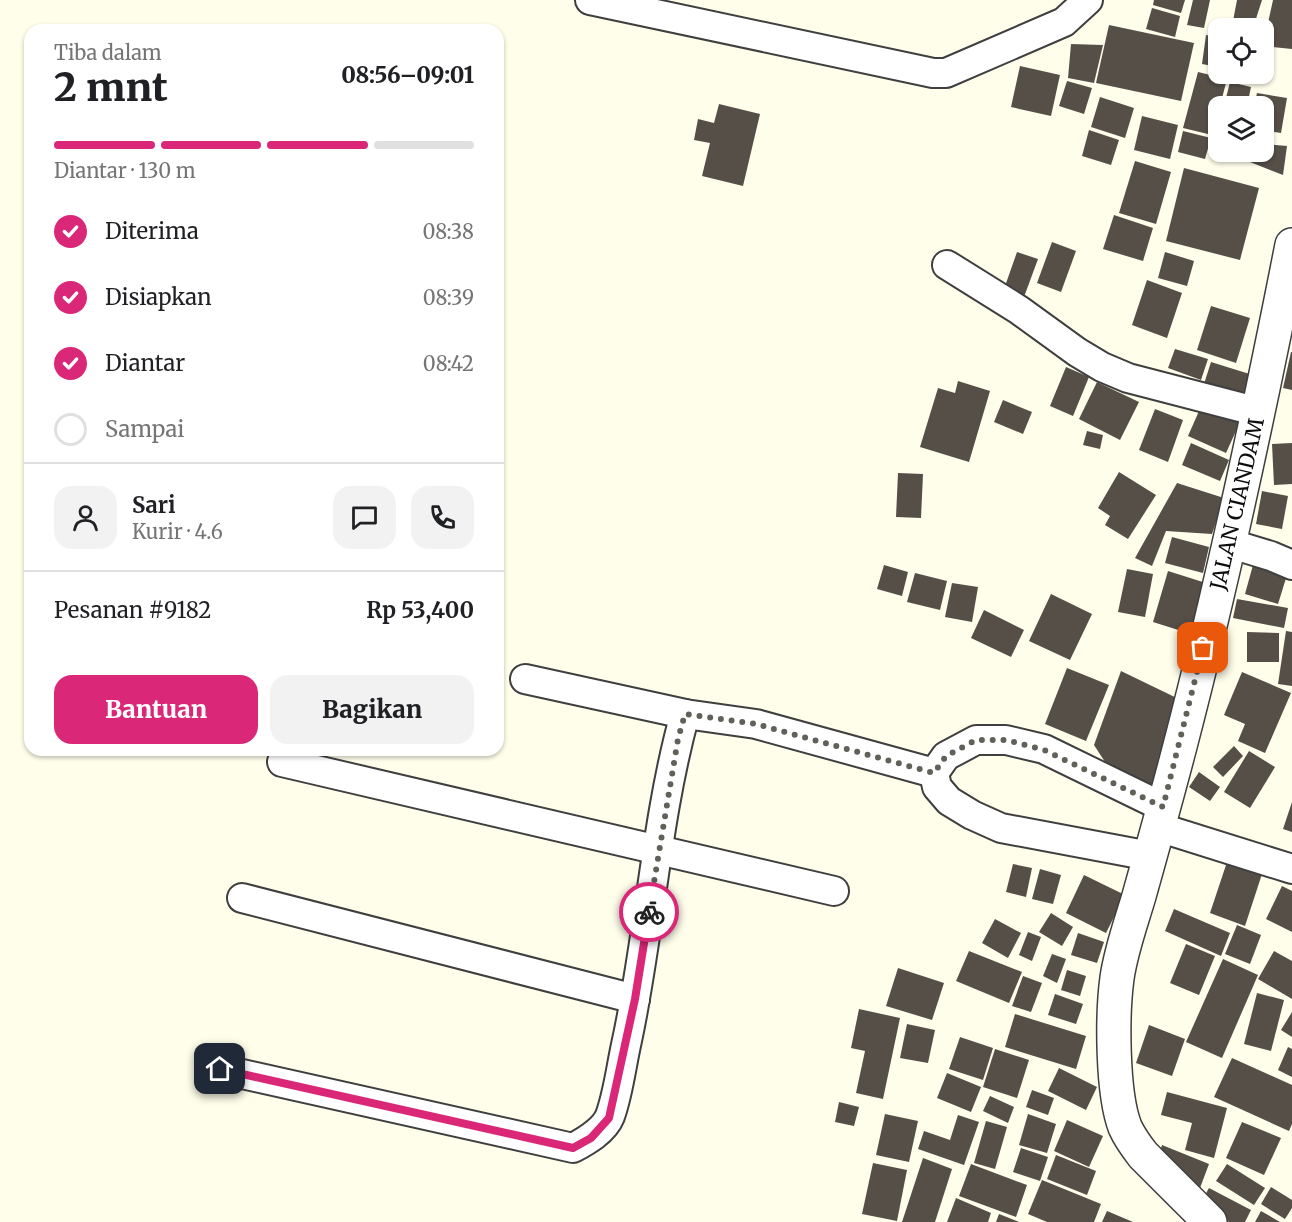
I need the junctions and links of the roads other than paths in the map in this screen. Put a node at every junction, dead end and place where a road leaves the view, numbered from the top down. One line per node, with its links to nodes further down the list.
1 (590, 0): 2 (street)
2 (1088, 0)
3 (1292, 246): 5 (street, JALAN CIANDAM)
4 (946, 265): 5 (street)
5 (1259, 412): 6 (street, JALAN CIANDAM)
6 (1228, 543): 7 (street); 12 (street, JALAN CIANDAM)
7 (1292, 565)
8 (525, 679): 9 (street)
9 (685, 714): 11 (street); 13 (street)
10 (282, 762): 13 (street)
11 (934, 773): 12 (street); 12 (street)
12 (1157, 830): 14 (street); 19 (street, JALAN CIANDAM)
13 (659, 849): 15 (street); 17 (street)
14 (1292, 869)
15 (834, 891)
16 (242, 898): 17 (street)
17 (635, 999): 18 (street)
18 (220, 1069)
19 (1210, 1222)

